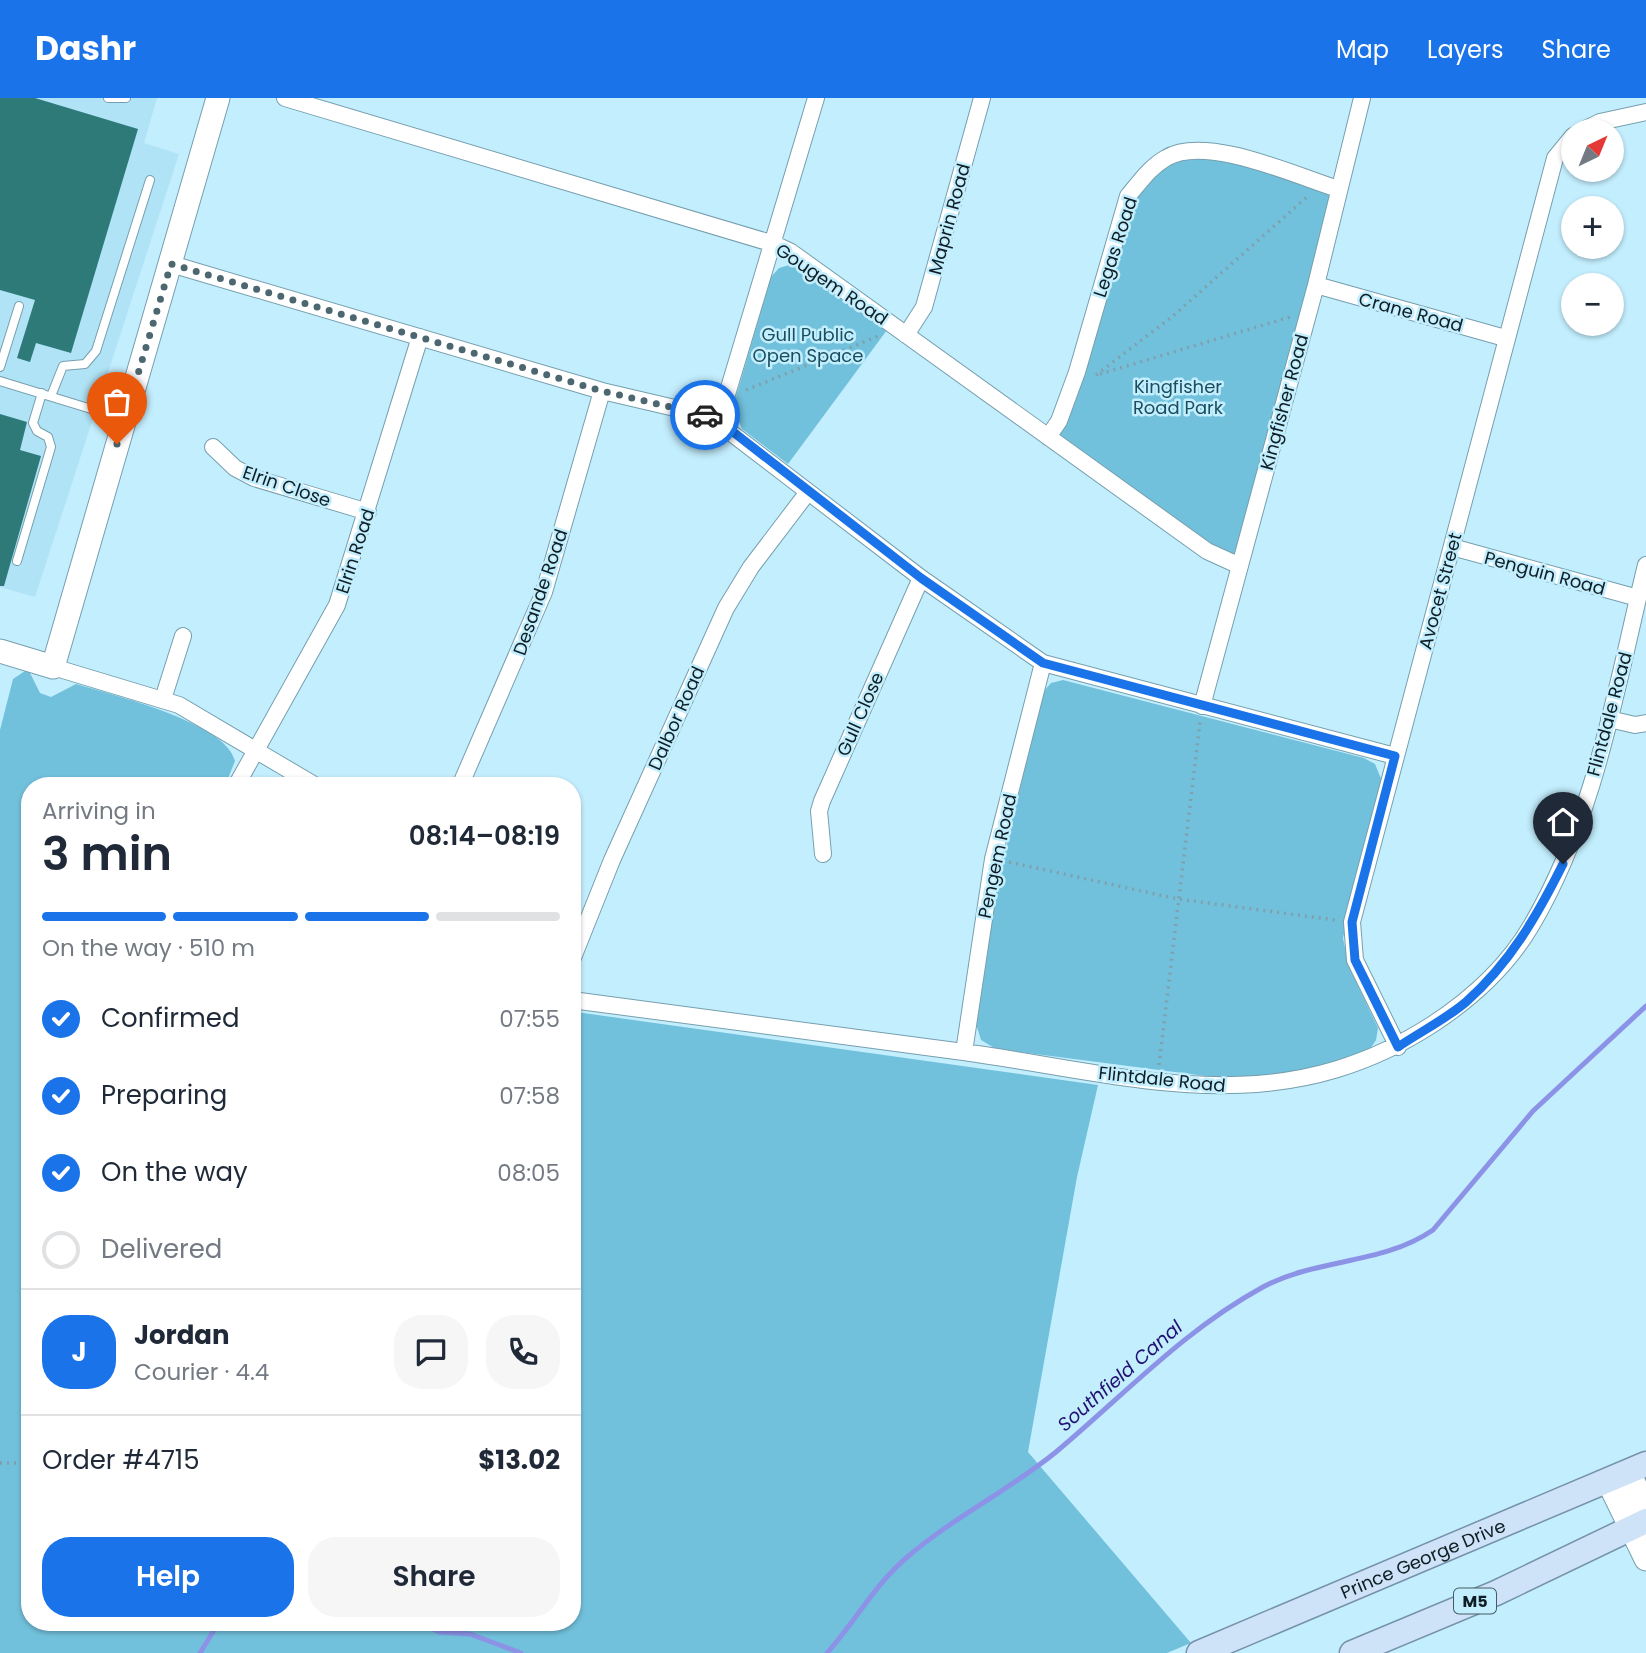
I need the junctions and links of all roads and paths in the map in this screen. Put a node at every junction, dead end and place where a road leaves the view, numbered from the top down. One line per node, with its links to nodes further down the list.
1 (108, 98): 2 (lane)
2 (126, 98)
3 (218, 98): 15 (street)
4 (285, 98): 14 (street, Gougem Road)
5 (816, 98): 14 (street)
6 (982, 98): 19 (street, Maprin Road)
7 (1362, 98): 13 (street, Kingfisher Road)
8 (1646, 112): 9 (street)
9 (1614, 119)
10 (1561, 151): 21 (street, Avocet Street)
11 (150, 180): 28 (lane)
12 (1315, 181): 13 (street, Legas Road); 23 (street, Legas Road); 24 (path)
13 (1338, 188): 16 (street, Kingfisher Road)
14 (774, 244): 19 (street, Gougem Road); 27 (street)
15 (171, 264): 20 (street); 29 (street)
16 (1315, 285): 18 (street, Kingfisher Road); 21 (street, Crane Road)
17 (19, 306): 22 (lane)
18 (1308, 311): 24 (path); 38 (street, Kingfisher Road)
19 (906, 335): 27 (path); 31 (street, Gougem Road)
20 (420, 337): 26 (street); 34 (street, Elrin Road)
21 (1506, 338): 35 (street, Avocet Street)
22 (0, 367)
23 (1077, 372): 24 (path); 31 (street, Legas Road)
24 (1096, 375)
25 (0, 380): 28 (lane)
26 (602, 391): 30 (street); 53 (street, Desande Road)
27 (728, 392): 30 (street)
28 (46, 394): 29 (lane); 36 (lane)
29 (125, 419): 44 (street)
30 (719, 421): 33 (street)
31 (1048, 437): 38 (street, Gougem Road)
32 (213, 447): 34 (street, Elrin Close)
33 (808, 492): 39 (street); 58 (street, Dalbor Road)
34 (368, 512): 49 (street, Elrin Road)
35 (1452, 547): 40 (street, Penguin Road); 50 (street, Avocet Street)
36 (17, 561)
37 (1646, 565): 40 (street, Flintdale Road)
38 (1240, 566): 46 (street, Kingfisher Road)
39 (921, 578): 43 (street); 54 (street, Gull Close)
40 (1638, 598): 47 (street, Flintdale Road)
41 (183, 636): 45 (street)
42 (0, 651): 44 (street)
43 (1043, 663): 46 (street); 55 (street, Pengem Road)
44 (53, 667): 45 (street)
45 (163, 699): 49 (street)
46 (1202, 706): 50 (street); 56 (path)
47 (1609, 719): 48 (street); 60 (street, Flintdale Road)
48 (1646, 723)
49 (254, 749): 51 (street, Elrin Road); 52 (street)
50 (1395, 756): 57 (street, Avocet Street)
51 (240, 777)
52 (301, 777)
53 (464, 777)
54 (823, 854)
55 (993, 859): 56 (path); 61 (street, Pengem Road)
56 (1178, 899): 57 (path); 62 (path)
57 (1352, 922): 60 (street, Avocet Street)
58 (581, 938)
59 (581, 1001): 61 (street, Flintdale Road)
60 (1398, 1047): 62 (street, Flintdale Road)
61 (964, 1052): 62 (street, Flintdale Road)
62 (1157, 1082)
63 (0, 1463): 64 (path)
64 (21, 1463)
65 (1628, 1472): 66 (street); 68 (main road, Prince George Drive)
66 (1641, 1520): 67 (street); 69 (main road, M5)
67 (1646, 1559)
68 (1199, 1653)
69 (1352, 1653)

